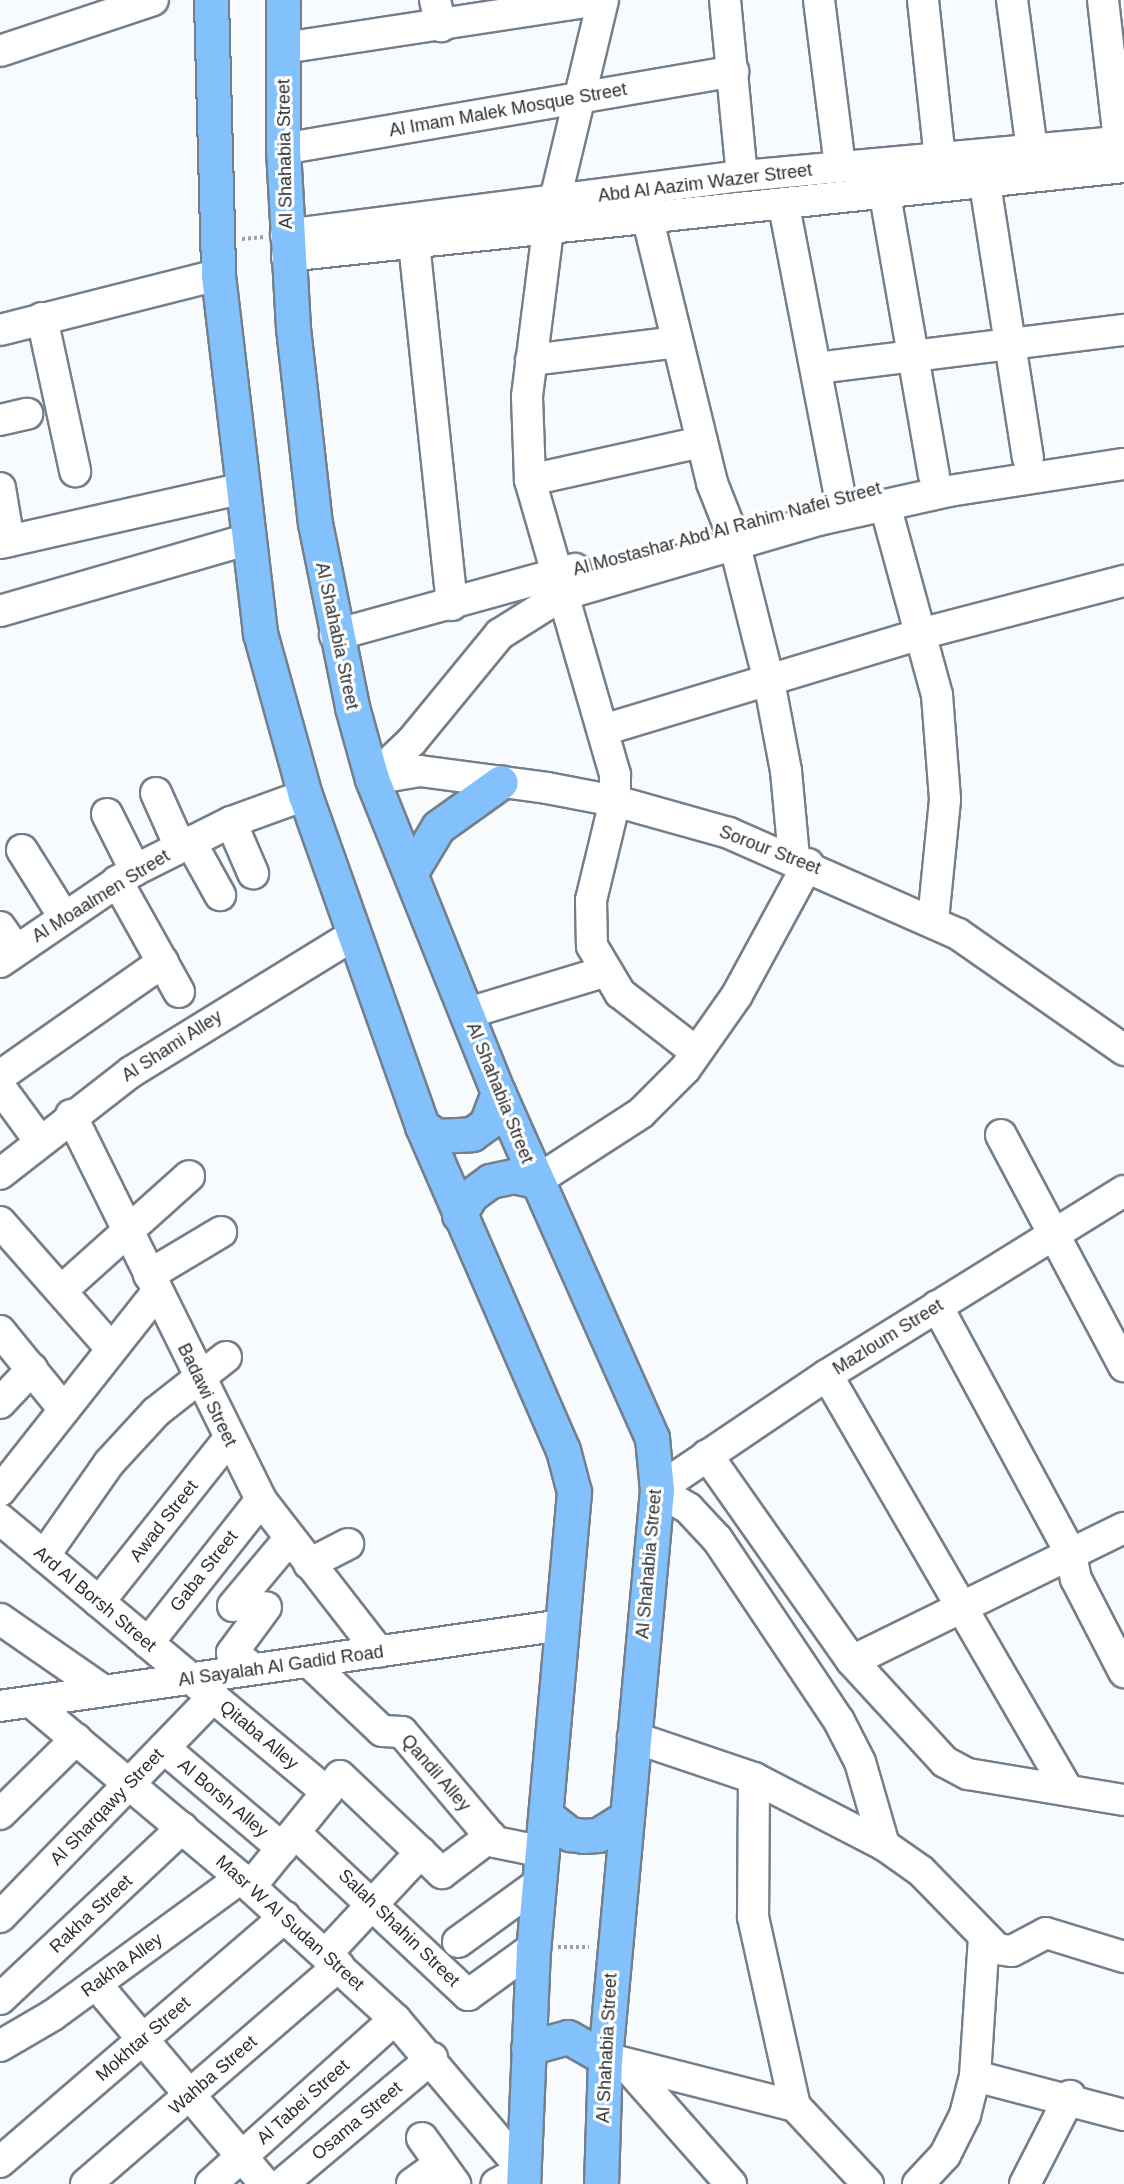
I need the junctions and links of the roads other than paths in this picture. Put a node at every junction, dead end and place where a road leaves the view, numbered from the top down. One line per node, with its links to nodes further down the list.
1 (153, 0): 13 (street)
2 (211, 0): 31 (highway)
3 (283, 0): 12 (highway, Al Shahabia Street)
4 (597, 0): 11 (street)
5 (603, 0): 15 (street)
6 (725, 0): 14 (street)
7 (819, 0): 20 (street)
8 (923, 0): 19 (street)
9 (1012, 0): 17 (street)
10 (1103, 0): 18 (street)
11 (438, 13): 12 (street)
12 (284, 48): 16 (highway, Al Shahabia Street)
13 (0, 51)
14 (733, 71): 15 (street, Al Imam Malek Mosque Street); 21 (street)
15 (580, 98): 16 (street, Al Imam Malek Mosque Street); 25 (street)
16 (283, 149): 30 (highway, Al Shahabia Street)
17 (1032, 150): 18 (street, Abd Al Aazim Wazer Street); 19 (street, Abd Al Aazim Wazer Street)
18 (1122, 150): 22 (street, Abd Al Aazim Wazer Street)
19 (940, 158): 20 (street, Abd Al Aazim Wazer Street); 22 (street); 23 (street)
20 (840, 167): 21 (street, Abd Al Aazim Wazer Street)
21 (742, 176): 25 (street, Abd Al Aazim Wazer Street)
22 (976, 185): 23 (street, Abd Al Aazim Wazer Street); 36 (street)
23 (916, 192): 24 (street, Abd Al Aazim Wazer Street)
24 (885, 195): 26 (street, Abd Al Aazim Wazer Street); 37 (street)
25 (555, 200): 30 (street, Abd Al Aazim Wazer Street)
26 (784, 206): 27 (street, Abd Al Aazim Wazer Street); 39 (street)
27 (648, 220): 28 (street, Abd Al Aazim Wazer Street); 35 (street)
28 (548, 230): 29 (street, Abd Al Aazim Wazer Street); 38 (street)
29 (414, 243): 30 (street, Abd Al Aazim Wazer Street); 56 (street)
30 (287, 245): 59 (highway, Al Shahabia Street)
31 (218, 275): 32 (street); 48 (highway)
32 (42, 318): 33 (street); 44 (street)
33 (0, 330)
34 (1124, 330): 36 (street)
35 (677, 342): 38 (street); 40 (street)
36 (1009, 344): 37 (street); 42 (street)
37 (914, 356): 39 (street); 45 (street)
38 (531, 360): 46 (street)
39 (817, 368): 49 (street)
40 (702, 442): 46 (street); 51 (street)
41 (1124, 443): 42 (street, Al Mostashar Abd Al Rahim Nafei Street)
42 (1029, 458): 45 (street, Al Mostashar Abd Al Rahim Nafei Street)
43 (1124, 464): 50 (street, Al Mostashar Abd Al Rahim Nafei Street)
44 (75, 471)
45 (934, 475): 49 (street, Al Mostashar Abd Al Rahim Nafei Street)
46 (530, 480): 55 (street)
47 (0, 488): 53 (street)
48 (239, 489): 52 (highway); 53 (street)
49 (840, 496): 51 (street, Al Mostashar Abd Al Rahim Nafei Street)
50 (885, 505): 51 (street, Al Mostashar Abd Al Rahim Nafei Street); 58 (street)
51 (732, 534): 55 (street, Al Mostashar Abd Al Rahim Nafei Street); 60 (street)
52 (246, 540): 57 (street); 65 (highway)
53 (4, 542)
54 (1124, 581): 58 (street)
55 (559, 585): 56 (street, Al Mostashar Abd Al Rahim Nafei Street); 61 (street); 62 (street, Al Mostashar Abd Al Rahim Nafei Street)
56 (453, 605): 59 (street, Al Mostashar Abd Al Rahim Nafei Street)
57 (0, 611)
58 (920, 634): 60 (street); 77 (street)
59 (335, 635): 62 (highway, Al Shahabia Street)
60 (769, 681): 61 (street); 71 (street)
61 (603, 729): 66 (street)
62 (372, 779): 63 (street, Sorour Street); 72 (highway, Al Shahabia Street)
63 (501, 782): 66 (street, Sorour Street); 72 (highway)
64 (156, 793): 69 (street)
65 (305, 795): 68 (street, Al Moaalmen Street); 78 (highway)
66 (615, 801): 71 (street, Sorour Street); 81 (street)
67 (107, 814): 74 (street)
68 (231, 822): 69 (street, Al Moaalmen Street); 73 (street)
69 (185, 844): 74 (street, Al Moaalmen Street); 75 (street)
70 (22, 850): 76 (street)
71 (801, 861): 77 (street, Sorour Street); 85 (street)
72 (411, 872): 83 (highway, Al Shahabia Street)
73 (253, 873)
74 (126, 876): 76 (street, Al Moaalmen Street); 80 (street)
75 (220, 895)
76 (64, 917): 79 (street, Al Moaalmen Street)
77 (933, 921): 84 (street, Sorour Street)
78 (355, 934): 89 (street, Al Shami Alley); 90 (highway)
79 (5, 946)
80 (163, 962): 82 (street); 86 (street)
81 (603, 972): 83 (street); 85 (street)
82 (179, 992)
83 (468, 1013): 88 (highway, Al Shahabia Street)
84 (1124, 1050)
85 (696, 1052): 95 (street)
86 (0, 1076)
87 (0, 1087): 92 (street)
88 (498, 1092): 90 (highway); 95 (highway, Al Shahabia Street)
89 (72, 1115): 92 (street, Al Shami Alley); 99 (street, Badawi Street)
90 (422, 1126): 97 (highway)
91 (1000, 1135): 101 (street)
92 (39, 1140): 93 (street, Al Shami Alley)
93 (0, 1174)
94 (189, 1176): 99 (street)
95 (536, 1181): 97 (highway); 116 (highway, Al Shahabia Street)
96 (1124, 1191): 101 (street, Mazloum Street)
97 (459, 1215): 131 (highway)
98 (0, 1222): 103 (street)
99 (127, 1229): 102 (street, Badawi Street); 103 (street)
100 (221, 1232): 102 (street)
101 (1055, 1235): 104 (street, Mazloum Street); 108 (street)
102 (153, 1283): 106 (street); 111 (street, Badawi Street)
103 (61, 1291): 106 (street)
104 (937, 1306): 110 (street, Mazloum Street); 123 (street)
105 (1, 1335): 109 (street)
106 (110, 1347): 113 (street)
107 (226, 1357): 111 (street)
108 (1124, 1366)
109 (32, 1369): 112 (street); 113 (street)
110 (827, 1375): 115 (street, Mazloum Street); 127 (street)
111 (199, 1377): 114 (street, Badawi Street); 124 (street)
112 (0, 1402)
113 (62, 1407): 117 (street)
114 (228, 1440): 118 (street, Badawi Street); 126 (street, Awad Street)
115 (707, 1455): 116 (street, Mazloum Street); 134 (street)
116 (657, 1490): 142 (highway, Al Shahabia Street); 156 (street)
117 (0, 1491)
118 (261, 1500): 121 (street, Badawi Street); 132 (street, Gaba Street)
119 (0, 1519): 124 (street, Ard Al Borsh Street)
120 (1124, 1528): 123 (street)
121 (289, 1539): 125 (street, Badawi Street); 128 (street)
122 (348, 1544): 125 (street)
123 (1071, 1554): 127 (street); 137 (street)
124 (44, 1556): 126 (street, Ard Al Borsh Street)
125 (309, 1564): 133 (street, Badawi Street)
126 (99, 1602): 132 (street, Ard Al Borsh Street)
127 (961, 1603): 134 (street); 148 (street)
128 (233, 1606)
129 (266, 1607): 136 (street)
130 (0, 1620): 139 (street)
131 (562, 1625): 133 (street, Al Sayalah Al Gadid Road); 151 (highway)
132 (148, 1643): 138 (street, Ard Al Borsh Street)
133 (379, 1652): 135 (street, Al Sayalah Al Gadid Road)
134 (852, 1661): 148 (street)
135 (309, 1662): 136 (street, Al Sayalah Al Gadid Road); 154 (street, Qandil Alley)
136 (254, 1670): 138 (street, Al Sayalah Al Gadid Road)
137 (1124, 1672)
138 (191, 1679): 139 (street, Al Sayalah Al Gadid Road); 140 (street, Qitaba Alley)
139 (104, 1691): 141 (street, Al Sayalah Al Gadid Road)
140 (213, 1697): 144 (street, Al Sharqawy Street); 147 (street, Qitaba Alley)
141 (12, 1708): 143 (street, Masr W Al Sudan Street)
142 (633, 1737): 145 (street); 152 (highway, Al Shahabia Street)
143 (76, 1739): 146 (street, Masr W Al Sudan Street); 150 (street)
144 (165, 1748): 146 (street, Al Sharqawy Street); 155 (street, Al Borsh Alley)
145 (754, 1778): 156 (street); 179 (street)
146 (129, 1784): 153 (street, Masr W Al Sudan Street); 161 (street, Al Sharqawy Street)
147 (334, 1784): 155 (street, Rakha Alley); 157 (street, Qitaba Alley)
148 (1068, 1790): 149 (street)
149 (1124, 1800)
150 (0, 1814)
151 (548, 1817): 152 (highway); 158 (highway)
152 (624, 1819): 175 (highway, Al Shahabia Street)
153 (182, 1828): 159 (street, Masr W Al Sudan Street); 169 (street, Rakha Street)
154 (491, 1836): 157 (street, Qitaba Alley); 158 (street, Qandil Alley)
155 (288, 1840): 159 (street, Rakha Alley); 160 (street, Salah Shahin Street)
156 (884, 1845): 163 (street)
157 (421, 1852): 160 (street, Wahba Street)
158 (542, 1867): 164 (street); 165 (highway)
159 (246, 1882): 162 (street, Masr W Al Sudan Street); 168 (street, Rakha Alley)
160 (374, 1902): 165 (street, Salah Shahin Street); 167 (street, Wahba Street)
161 (0, 1917)
162 (285, 1917): 167 (street, Masr W Al Sudan Street); 171 (street, Mokhtar Street)
163 (984, 1938): 166 (street); 176 (street)
164 (458, 1942)
165 (533, 1947): 173 (highway)
166 (1124, 1957)
167 (333, 1960): 170 (street, Masr W Al Sudan Street); 177 (street, Wahba Street)
168 (96, 1984): 171 (street); 172 (street, Rakha Alley)
169 (0, 1999)
170 (395, 2019): 174 (street, Masr W Al Sudan Street); 182 (street, Al Tabei Street)
171 (143, 2039): 177 (street); 183 (street, Mokhtar Street)
172 (0, 2046)
173 (528, 2048): 175 (highway); 185 (highway)
174 (432, 2058): 185 (street, Masr W Al Sudan Street); 189 (street, Osama Street)
175 (615, 2061): 179 (street); 191 (highway, Al Shahabia Street); 192 (street)
176 (975, 2076): 178 (street); 194 (street)
177 (189, 2095): 182 (street); 186 (street, Wahba Street)
178 (1070, 2096): 180 (street); 195 (street)
179 (795, 2106): 193 (street)
180 (1124, 2115)
181 (422, 2138): 184 (street)
182 (242, 2157): 187 (street, Al Tabei Street); 188 (street)
183 (0, 2162)
184 (448, 2174): 190 (street)
185 (514, 2179)
186 (86, 2184)
187 (211, 2184)
188 (264, 2184)
189 (282, 2184)
190 (412, 2184)
191 (600, 2184)
192 (731, 2184)
193 (868, 2184)
194 (918, 2184)
195 (1025, 2184)

